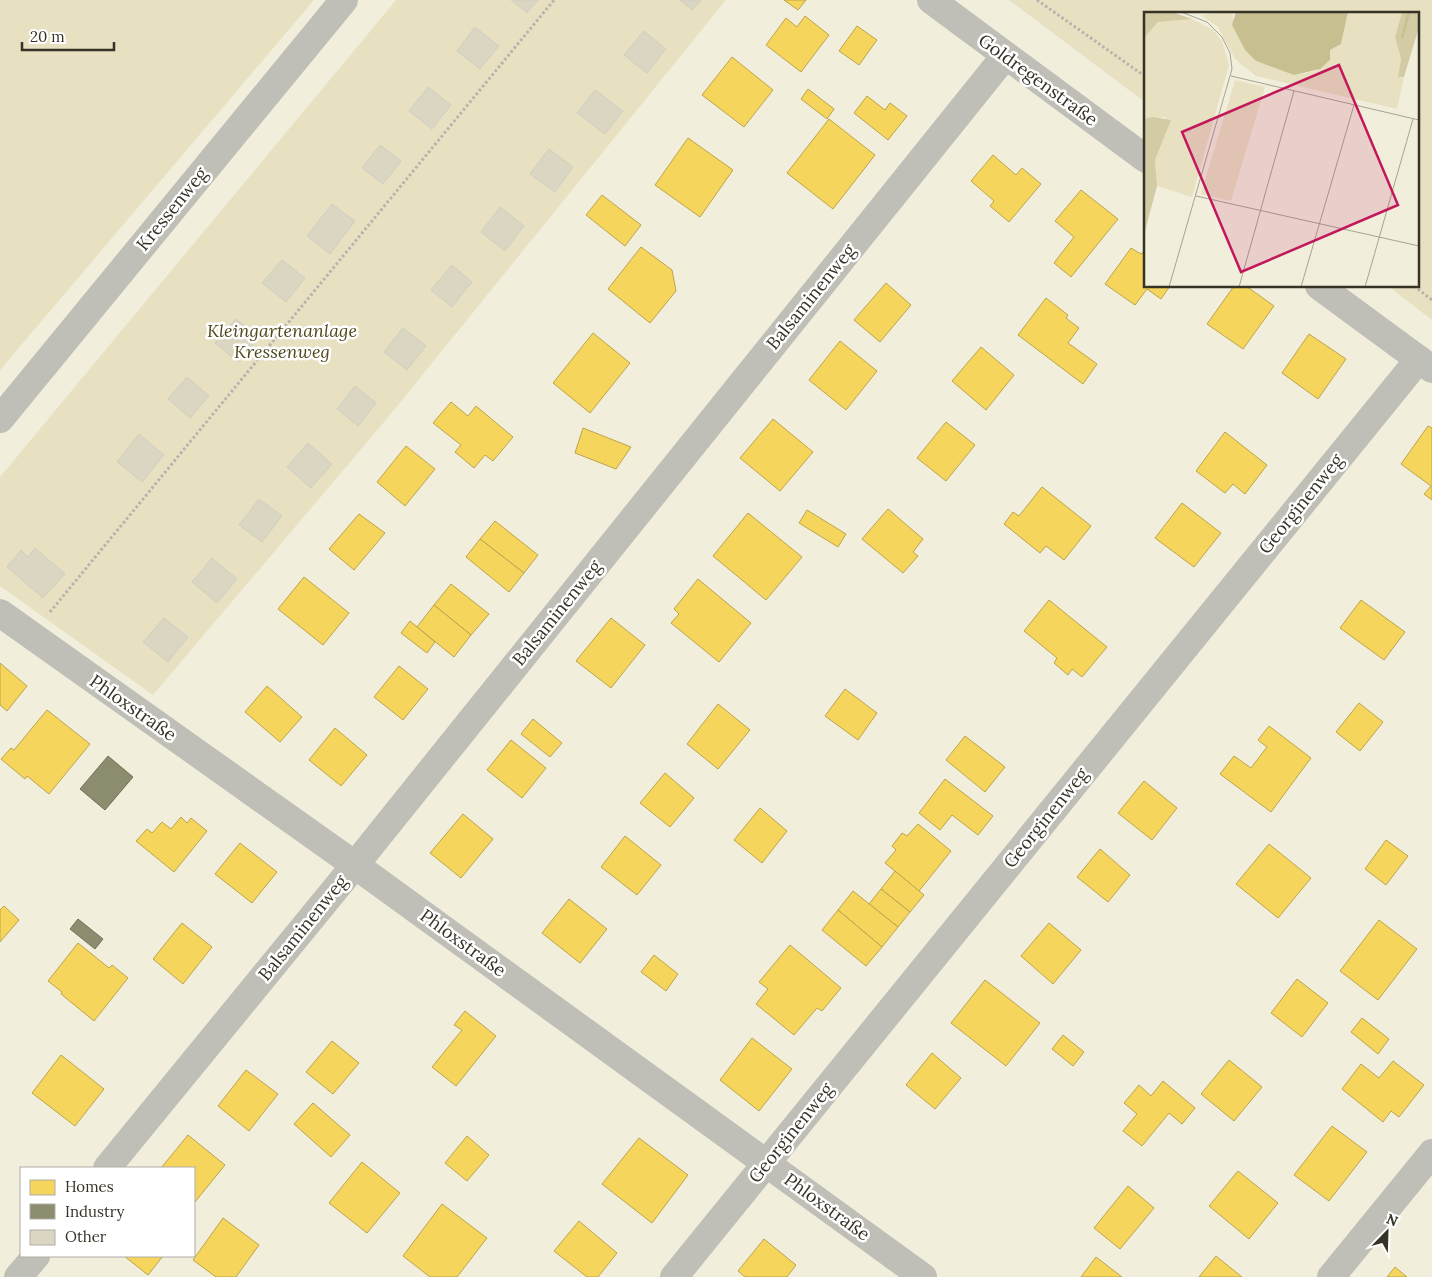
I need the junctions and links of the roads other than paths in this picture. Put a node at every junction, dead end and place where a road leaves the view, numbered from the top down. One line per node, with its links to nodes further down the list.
1 (344, 0): 7 (street, Kressenweg)
2 (931, 0): 3 (street, Goldregenstraße)
3 (1005, 56): 4 (street, Goldregenstraße); 9 (street, Balsaminenweg)
4 (1144, 158)
5 (1322, 288): 6 (street)
6 (1425, 364): 11 (street, Georginenweg)
7 (0, 418)
8 (0, 613): 9 (street, Phloxstraße)
9 (355, 865): 11 (street, Phloxstraße); 12 (street, Balsaminenweg)
10 (1432, 1153): 17 (street)
11 (766, 1163): 15 (street, Georginenweg); 16 (street, Phloxstraße)
12 (108, 1167)
13 (35, 1257): 14 (street)
14 (18, 1277)
15 (674, 1277)
16 (923, 1277)
17 (1331, 1277)

